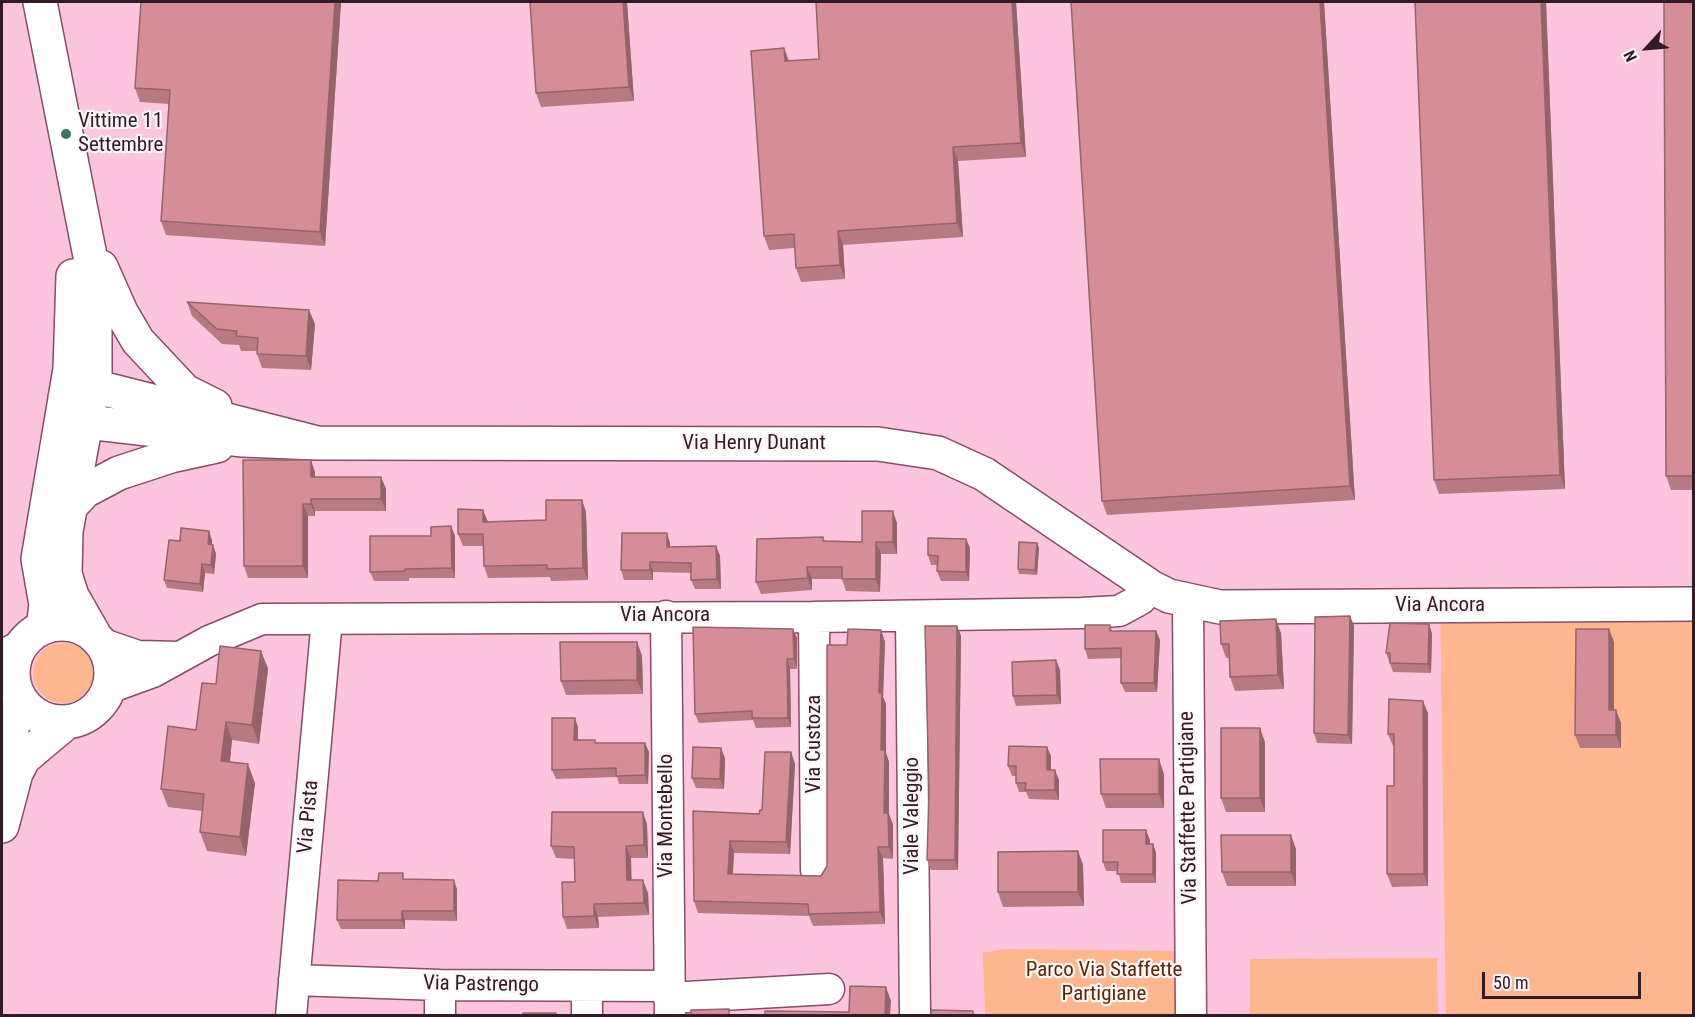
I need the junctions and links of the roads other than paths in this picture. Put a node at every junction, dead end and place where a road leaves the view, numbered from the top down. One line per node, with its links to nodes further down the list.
1 (40, 2): 2 (main road)
2 (67, 138): 3 (main road); 5 (main road)
3 (79, 392): 4 (main road); 5 (main road); 15 (main road)
4 (87, 422): 5 (main road); 6 (main road)
5 (245, 432): 6 (main road); 7 (main road, Via Henry Dunant)
6 (71, 506): 14 (main road)
7 (1151, 587): 8 (main road, Via Henry Dunant); 12 (street, Via Ancora)
8 (1188, 601): 9 (main road, Via Ancora); 31 (street, Via Staffette Partigiane)
9 (1694, 604)
10 (666, 616): 11 (street, Via Ancora); 13 (street, Via Ancora); 26 (street, Via Montebello)
11 (814, 617): 12 (street, Via Ancora); 22 (street, Via Custoza)
12 (911, 617): 30 (street, Viale Valeggio)
13 (327, 619): 16 (street, Via Ancora); 23 (street, Via Pista)
14 (98, 640): 15 (main road, Via Ancora); 16 (street, Via Ancora); 17 (main road)
15 (22, 643): 18 (main road)
16 (179, 657): 17 (street, Via Ancora)
17 (109, 688): 19 (main road)
18 (22, 702): 19 (main road); 20 (main road)
19 (67, 722): 21 (main road)
20 (2, 775)
21 (2, 826)
22 (816, 870)
23 (294, 980): 24 (street, Via Pastrengo); 28 (street, Via Pista)
24 (440, 985): 27 (street, Via Pastrengo); 29 (street)
25 (829, 989): 26 (street, Via Pastrengo)
26 (669, 1000): 27 (street, Via Pastrengo)
27 (587, 1001)
28 (291, 1016)
29 (440, 1016)
30 (915, 1016)
31 (1191, 1016)

